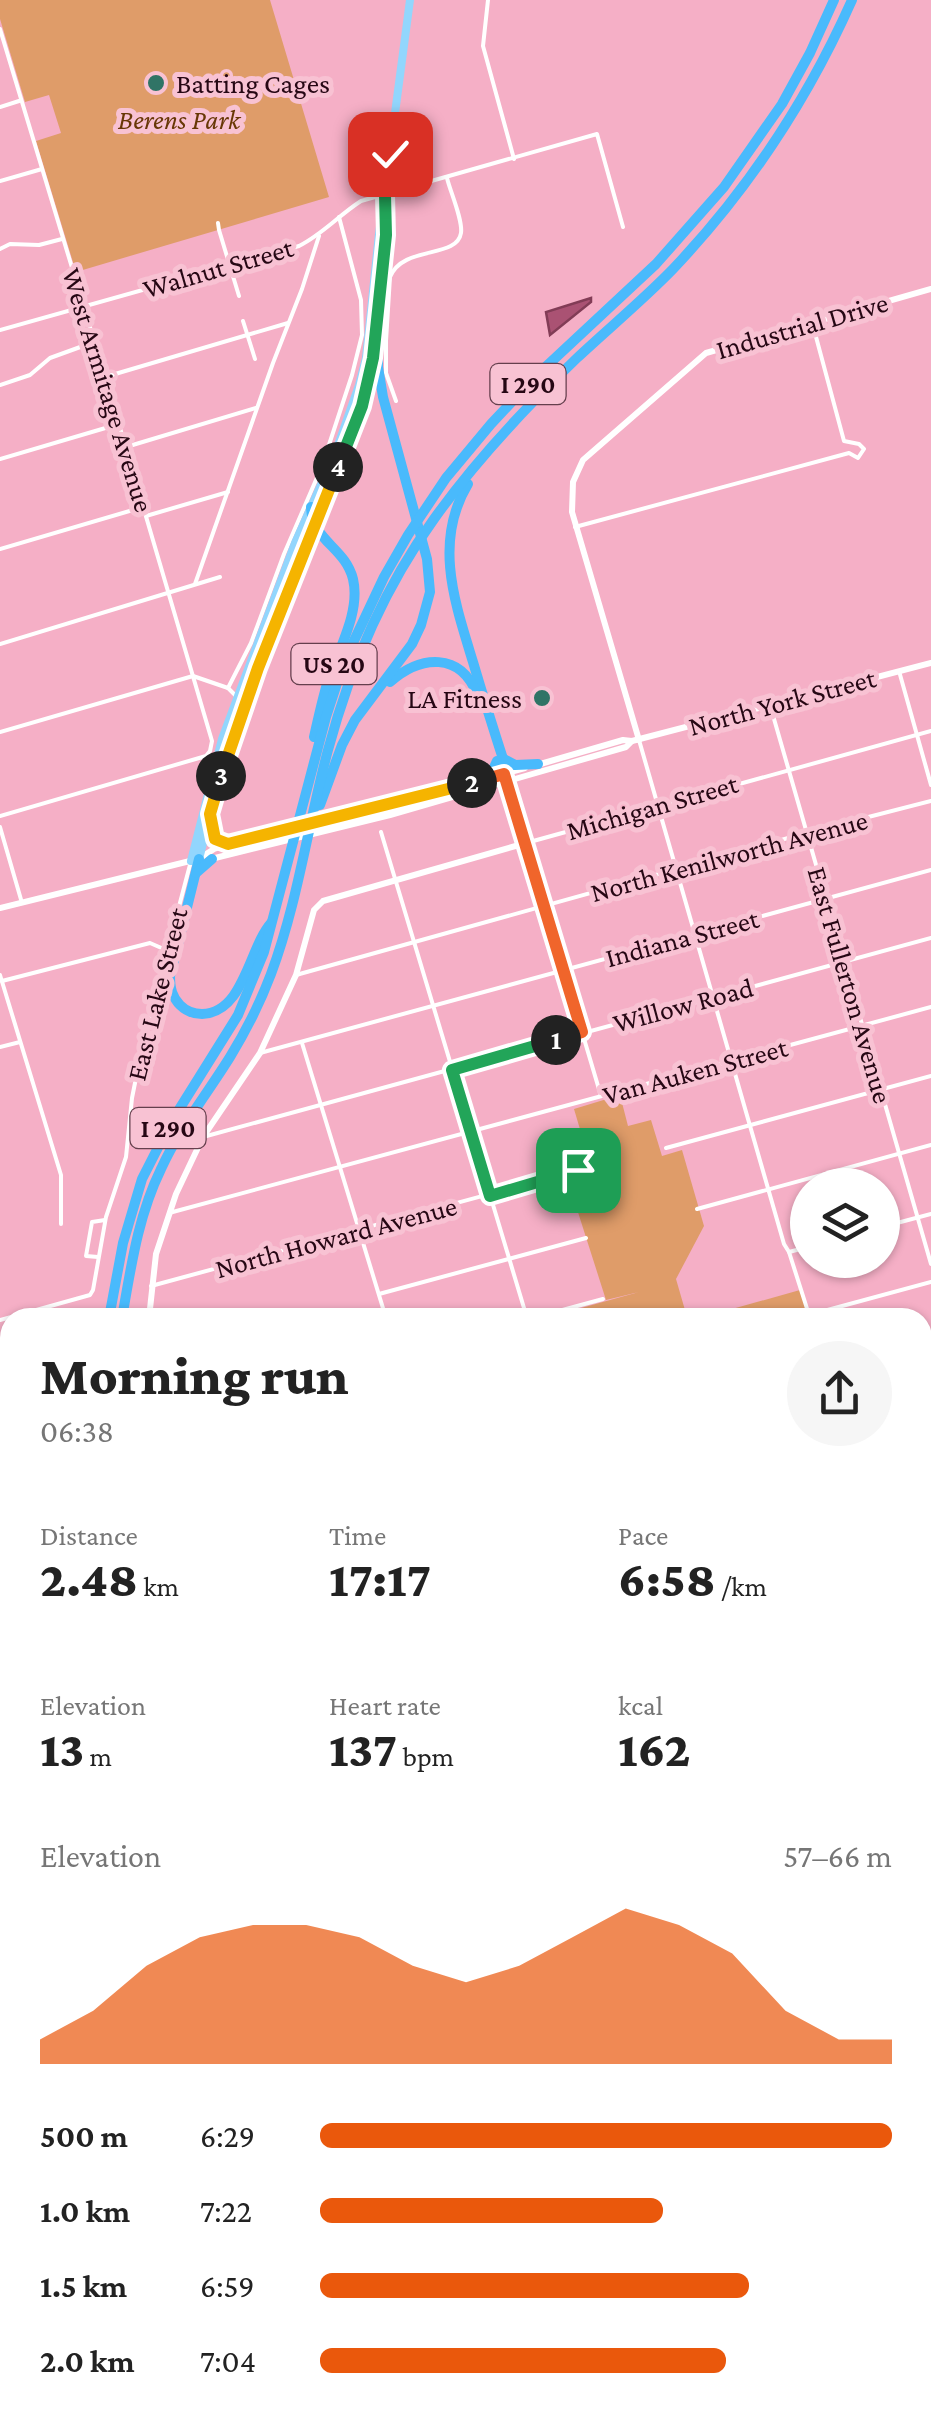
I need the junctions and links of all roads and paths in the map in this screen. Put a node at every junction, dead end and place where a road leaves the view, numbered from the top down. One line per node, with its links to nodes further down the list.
1 (410, 0): 12 (main road, US 20)
2 (488, 0): 8 (street)
3 (834, 0): 73 (highway, I 290)
4 (852, 0): 36 (highway, I 290)
5 (0, 31): 6 (street, West Armitage Avenue)
6 (21, 100): 7 (street); 9 (street, West Armitage Avenue)
7 (0, 107)
8 (514, 158): 10 (street, Walnut Street); 15 (street, Walnut Street)
9 (42, 169): 11 (street); 17 (street, West Armitage Avenue)
10 (447, 178): 12 (street, Walnut Street); 33 (street)
11 (0, 181)
12 (385, 195): 13 (street, Walnut Street); 26 (main road, US 20); 40 (main road, US 20)
13 (340, 217): 16 (street, Walnut Street); 55 (street)
14 (218, 222): 19 (street)
15 (623, 228)
16 (319, 236): 19 (street, Walnut Street); 24 (street)
17 (62, 239): 18 (street); 22 (street, West Armitage Avenue)
18 (0, 249)
19 (229, 265): 21 (street); 22 (street, Walnut Street)
20 (931, 289): 25 (street, Industrial Drive)
21 (239, 296)
22 (84, 307): 27 (street, Walnut Street); 29 (street, West Armitage Avenue)
23 (244, 322): 28 (street)
24 (290, 322): 28 (street); 34 (street)
25 (812, 322): 44 (street, Industrial Drive); 44 (street)
26 (377, 328): 43 (main road); 57 (highway, US 20)
27 (0, 330)
28 (248, 336): 30 (street); 31 (street)
29 (95, 341): 31 (street, West Armitage Avenue); 32 (street)
30 (255, 359)
31 (106, 377): 35 (street, West Armitage Avenue)
32 (0, 385)
33 (396, 400)
34 (258, 408): 37 (street); 39 (street)
35 (119, 424): 37 (street, West Armitage Avenue); 38 (street)
36 (495, 441): 64 (highway); 71 (highway, I 290)
37 (126, 446): 41 (street, West Armitage Avenue)
38 (0, 458)
39 (228, 492): 42 (street); 49 (street)
40 (311, 506): 43 (highway, US 20); 56 (main road)
41 (143, 508): 42 (street, West Armitage Avenue); 46 (street)
42 (146, 516): 50 (street, West Armitage Avenue)
43 (314, 524): 45 (highway, US 20); 47 (main road)
44 (575, 527): 62 (street, Industrial Drive)
45 (328, 542): 47 (main road); 73 (highway, US 20)
46 (0, 549)
47 (302, 554): 70 (main road)
48 (220, 577): 49 (street)
49 (196, 584): 50 (street)
50 (168, 594): 51 (street); 54 (street, West Armitage Avenue)
51 (0, 644)
52 (931, 663): 53 (street, North York Street)
53 (899, 671): 58 (street, North York Street); 61 (street)
54 (192, 676): 55 (street); 59 (street); 72 (street, West Armitage Avenue)
55 (228, 688): 56 (street)
56 (238, 698): 80 (main road)
57 (370, 700): 64 (highway); 71 (highway, US 20)
58 (770, 705): 62 (street, North York Street); 65 (street, East Fullerton Avenue)
59 (0, 732)
60 (931, 732): 61 (street, Michigan Street)
61 (917, 735): 65 (street, Michigan Street); 67 (street)
62 (636, 741): 63 (street, North York Street); 64 (street, North York Street); 69 (street)
63 (538, 764): 64 (highway)
64 (503, 769): 66 (highway); 77 (street); 79 (street, North York Street)
65 (788, 769): 69 (street, Michigan Street); 76 (street, East Fullerton Avenue)
66 (489, 778): 78 (street, North York Street)
67 (931, 784)
68 (931, 801): 76 (street, North Kenilworth Avenue)
69 (657, 806): 77 (street, Michigan Street); 81 (street)
70 (210, 814): 78 (street); 80 (main road)
71 (313, 814): 142 (highway, I 290)
72 (0, 816)
73 (299, 816): 89 (highway, I 290)
74 (0, 827): 86 (street)
75 (380, 832): 84 (street)
76 (806, 833): 81 (street, North Kenilworth Avenue); 85 (street, East Fullerton Avenue)
77 (526, 843): 84 (street, Michigan Street); 87 (street)
78 (228, 844): 80 (street, North York Street)
79 (212, 859): 80 (street, North York Street); 83 (highway)
80 (195, 860): 83 (highway); 86 (street, North York Street); 93 (street, East Lake Street)
81 (676, 870): 87 (street, North Kenilworth Avenue); 90 (street)
82 (931, 870): 85 (street, Indiana Street)
83 (196, 874): 89 (highway)
84 (395, 880): 92 (street); 96 (street, Michigan Street)
85 (825, 899): 90 (street, Indiana Street); 94 (street, East Fullerton Avenue)
86 (22, 903): 88 (street, North York Street)
87 (545, 906): 92 (street, North Kenilworth Avenue); 95 (street)
88 (0, 908)
89 (274, 918): 141 (highway, I 290)
90 (695, 935): 95 (street, Indiana Street); 98 (street)
91 (931, 938): 94 (street, Willow Road)
92 (415, 942): 96 (street, North Kenilworth Avenue); 99 (street)
93 (166, 950): 97 (street); 127 (street, East Lake Street)
94 (843, 961): 98 (street, Willow Road); 101 (street, East Fullerton Avenue)
95 (563, 971): 99 (street, Indiana Street); 102 (street)
96 (296, 975): 106 (street)
97 (1, 978): 103 (street)
98 (713, 997): 102 (street, Willow Road); 107 (street)
99 (434, 1007): 104 (street, Indiana Street); 108 (street)
100 (931, 1007): 101 (street, Van Auken Street)
101 (862, 1026): 107 (street, Van Auken Street); 110 (street, East Fullerton Avenue)
102 (582, 1032): 108 (street, Willow Road); 111 (street)
103 (20, 1042): 105 (street); 129 (street)
104 (302, 1043): 106 (street, Indiana Street); 112 (street)
105 (0, 1046)
106 (260, 1053): 115 (street)
107 (732, 1061): 111 (street, Van Auken Street); 113 (street)
108 (452, 1070): 112 (street, Willow Road); 114 (street)
109 (931, 1076): 110 (street)
110 (880, 1090): 113 (street); 118 (street, East Fullerton Avenue)
111 (601, 1096): 114 (street, Van Auken Street)
112 (322, 1106): 115 (street, Willow Road); 119 (street)
113 (750, 1125): 117 (street); 121 (street)
114 (471, 1132): 119 (street, Van Auken Street); 122 (street)
115 (203, 1137): 124 (street)
116 (931, 1145): 118 (street)
117 (666, 1148)
118 (898, 1154): 121 (street); 126 (street, East Fullerton Avenue)
119 (341, 1168): 124 (street, Van Auken Street); 130 (street)
120 (578, 1170): 122 (street, North Howard Avenue)
121 (769, 1189): 123 (street); 132 (street)
122 (490, 1196): 130 (street, North Howard Avenue); 134 (street)
123 (696, 1209)
124 (169, 1213): 137 (street)
125 (931, 1214): 126 (street)
126 (917, 1218): 128 (street); 135 (street, East Fullerton Avenue)
127 (105, 1220): 133 (street, East Lake Street); 133 (street)
128 (900, 1222)
129 (62, 1224)
130 (360, 1231): 137 (street, North Howard Avenue); 138 (street)
131 (586, 1238): 134 (street)
132 (789, 1252): 147 (street)
133 (99, 1257): 140 (street, East Lake Street)
134 (510, 1258): 138 (street); 145 (street)
135 (931, 1264)
136 (931, 1282): 148 (street)
137 (151, 1286): 143 (street)
138 (379, 1294): 144 (street)
139 (604, 1298): 146 (street)
140 (41, 1308)
141 (111, 1308)
142 (124, 1308)
143 (150, 1308)
144 (384, 1308)
145 (527, 1308)
146 (567, 1308)
147 (807, 1308)
148 (838, 1308)

